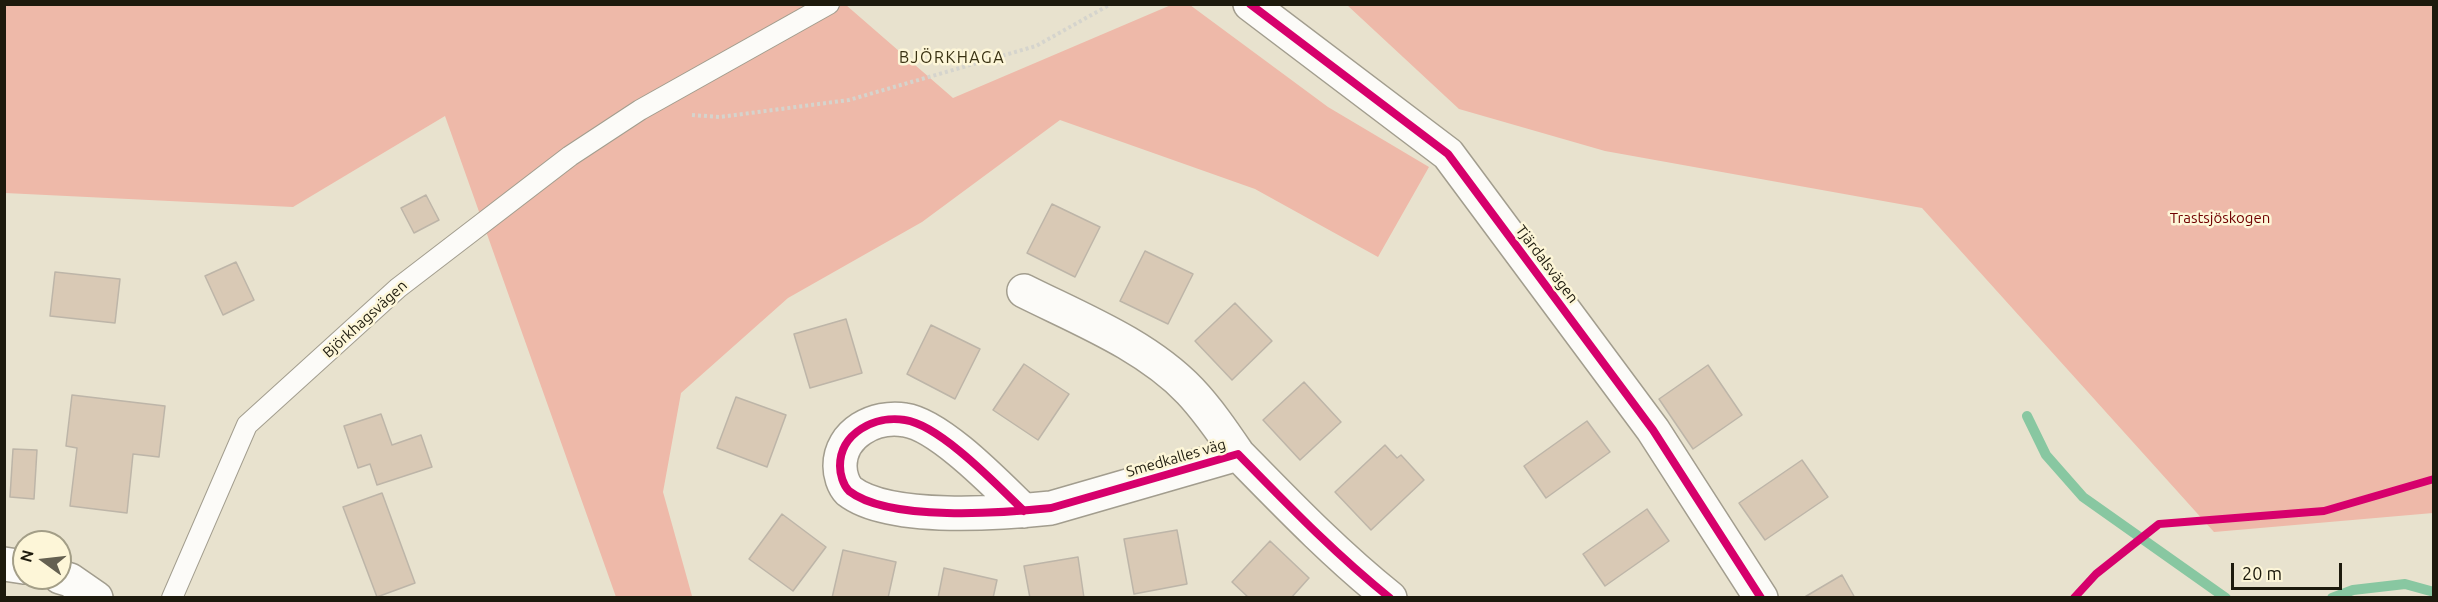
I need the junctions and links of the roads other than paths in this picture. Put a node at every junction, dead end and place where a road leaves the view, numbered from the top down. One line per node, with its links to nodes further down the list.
1 (829, 4): 8 (lane, Björkhagsvägen)
2 (1250, 4): 10 (street, Tjärdalsvägen)
3 (1023, 291): 4 (street)
4 (1238, 454): 5 (street, Smedkalles väg); 9 (street, Smedkalles väg)
5 (1024, 511): 5 (street, Smedkalles väg)
6 (72, 581): 7 (street)
7 (96, 597)
8 (172, 597)
9 (1390, 597)
10 (1761, 597)

